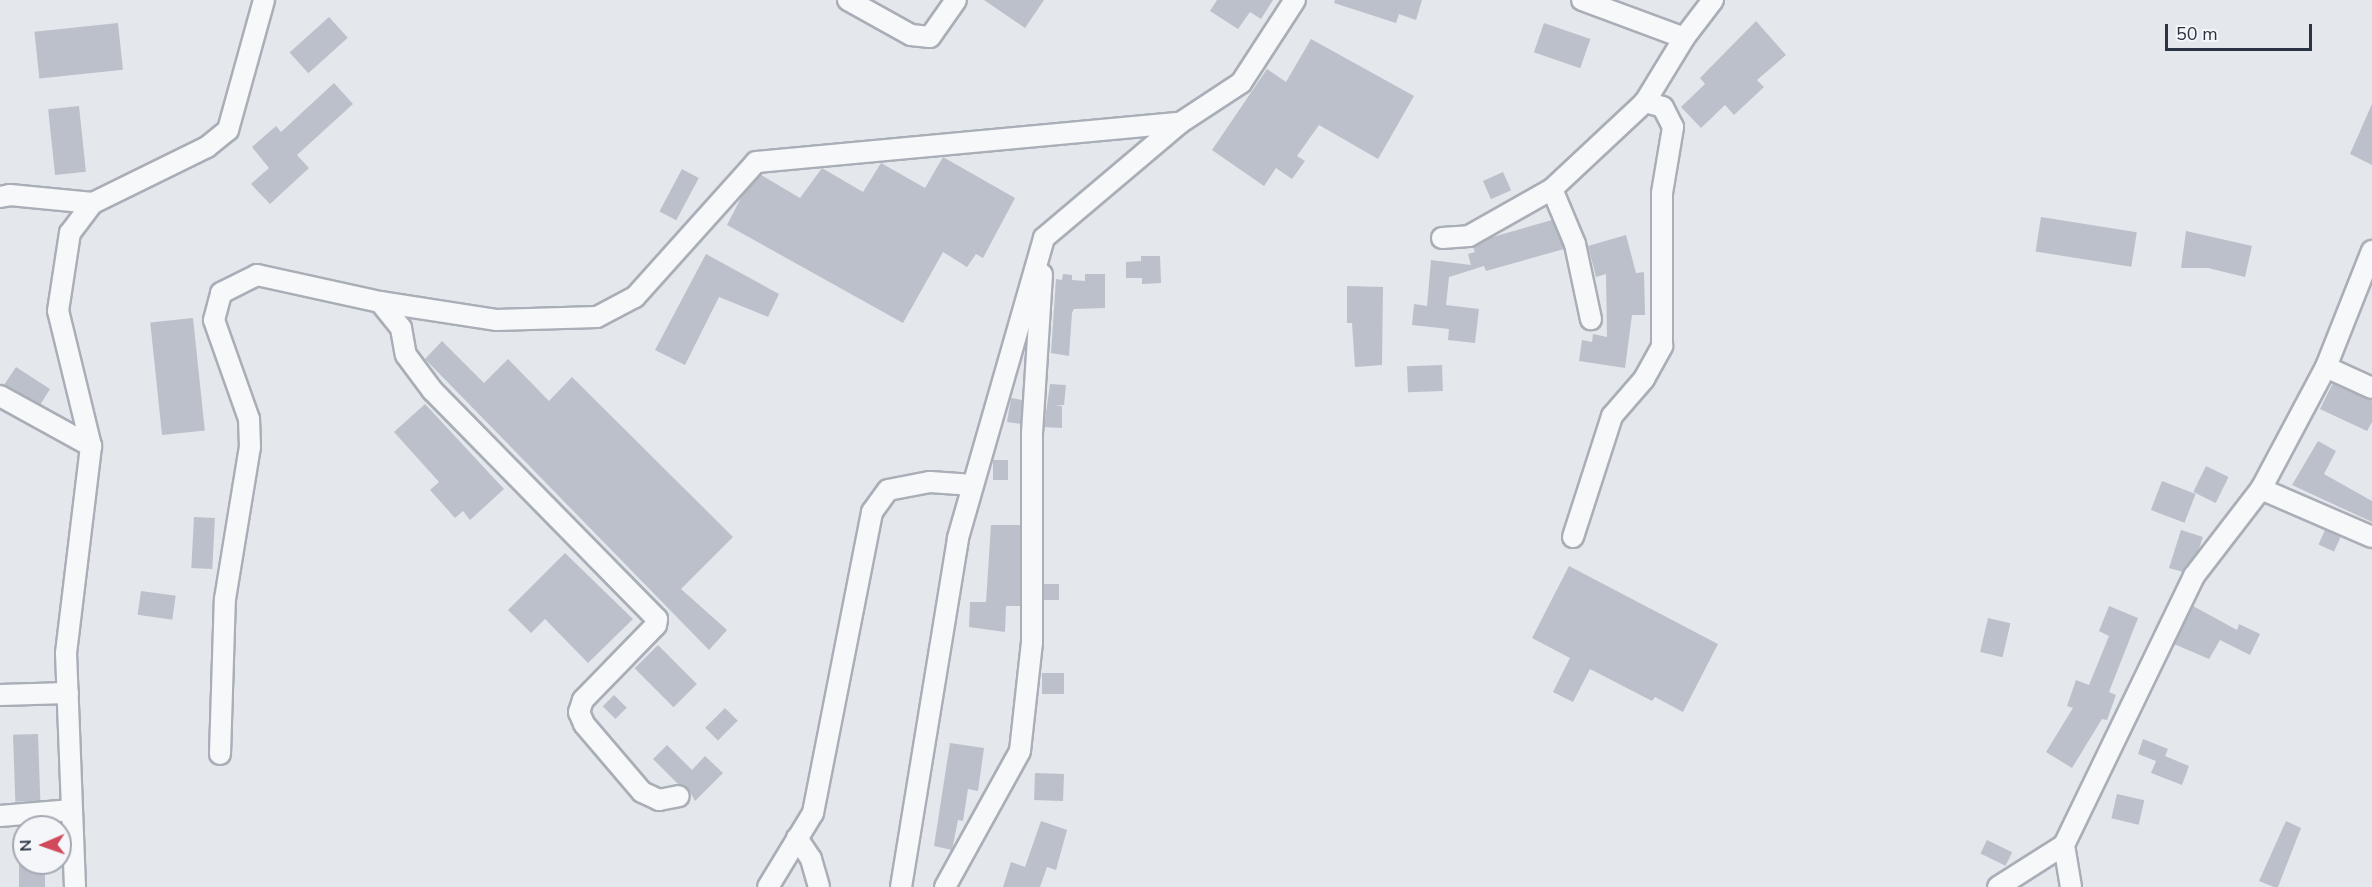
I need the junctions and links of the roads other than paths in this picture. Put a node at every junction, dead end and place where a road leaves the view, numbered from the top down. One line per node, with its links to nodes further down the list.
1 (264, 0): 12 (street)
2 (848, 0): 3 (street)
3 (956, 0)
4 (1295, 0): 9 (street)
5 (1582, 0): 7 (street)
6 (1713, 0): 7 (street)
7 (1684, 38): 8 (street)
8 (1645, 102): 10 (street); 24 (street)
9 (1180, 123): 13 (street); 16 (street)
10 (1552, 189): 14 (street); 17 (street)
11 (0, 197): 12 (street)
12 (93, 203): 21 (street)
13 (1044, 238): 22 (street); 38 (street)
14 (1442, 238)
15 (2372, 251): 18 (street)
16 (380, 302): 28 (street); 29 (street)
17 (1591, 319)
18 (2326, 367): 19 (street); 23 (street)
19 (2372, 388)
20 (0, 396): 21 (street)
21 (91, 446): 26 (street)
22 (973, 485): 32 (street); 37 (street)
23 (2261, 489): 25 (street); 33 (street)
24 (1573, 537)
25 (2372, 537)
26 (68, 693): 27 (street); 30 (street)
27 (0, 695)
28 (220, 754)
29 (679, 796)
30 (72, 810): 31 (street); 34 (street)
31 (0, 816)
32 (797, 838): 35 (street); 36 (street)
33 (2064, 845): 39 (street); 40 (street)
34 (75, 887)
35 (768, 887)
36 (819, 887)
37 (901, 887)
38 (945, 887)
39 (1998, 887)
40 (2071, 887)

